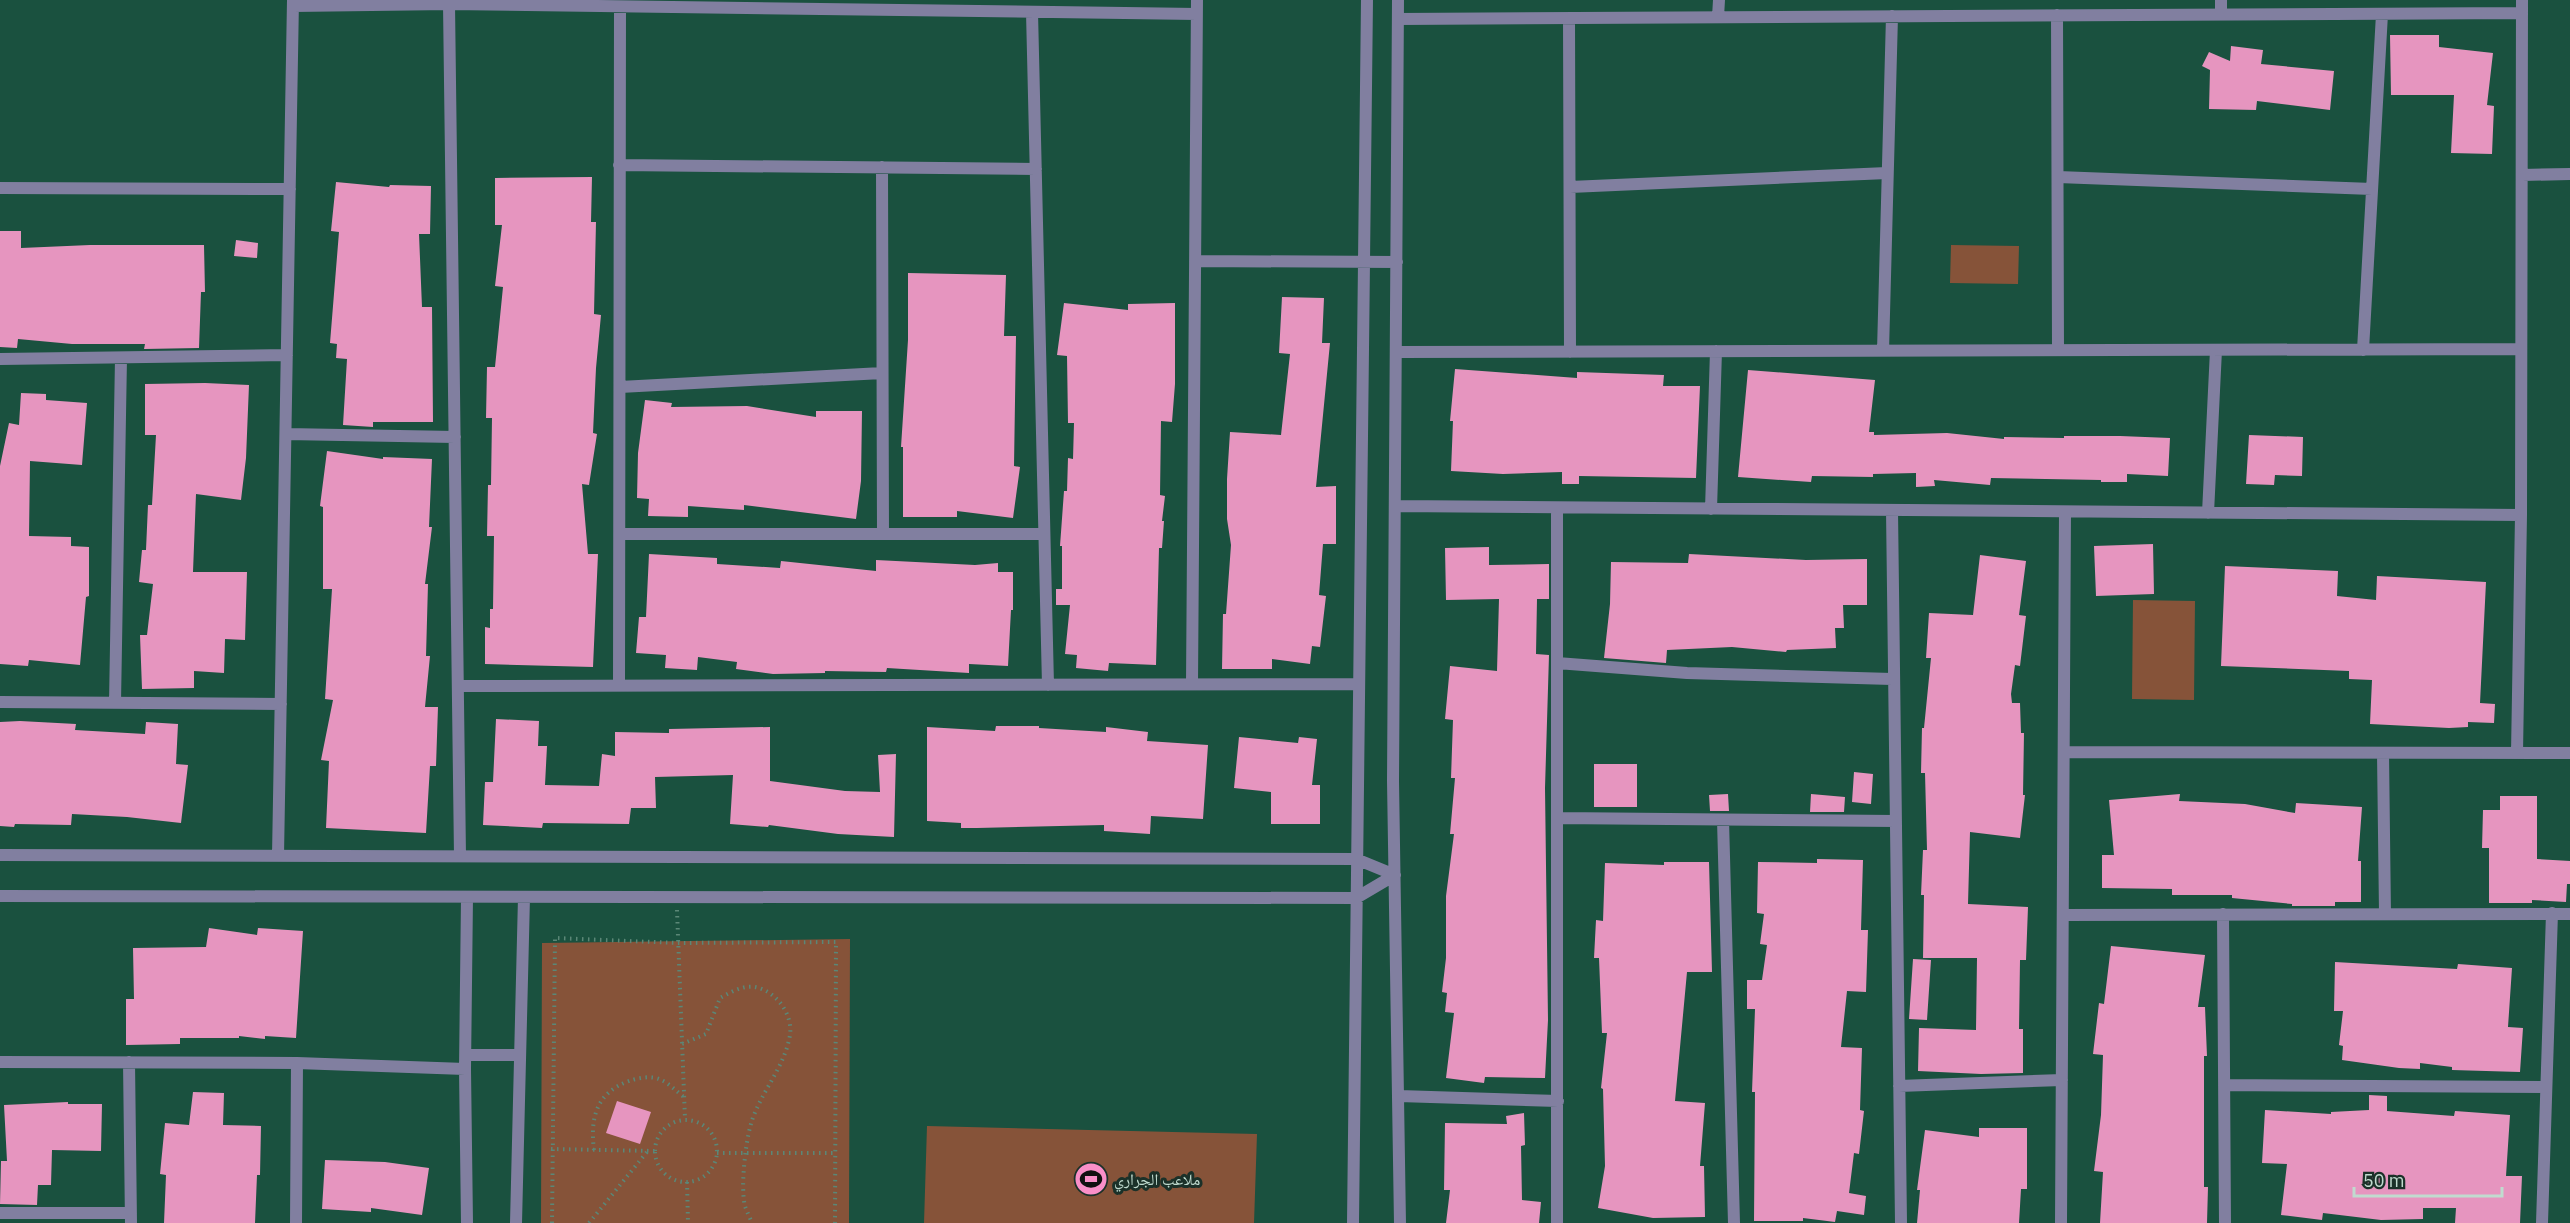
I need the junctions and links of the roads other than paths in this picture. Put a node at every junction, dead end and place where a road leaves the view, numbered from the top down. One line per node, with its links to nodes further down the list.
1 (1197, 0): 11 (street)
2 (1367, 0): 31 (street)
3 (1398, 0): 18 (street)
4 (1719, 0): 16 (street)
5 (2221, 0): 14 (street)
6 (293, 3): 7 (street); 28 (street)
7 (449, 4): 9 (street); 47 (street)
8 (2522, 6): 12 (street); 24 (street)
9 (620, 7): 10 (street); 19 (street)
10 (1032, 12): 11 (street); 21 (street)
11 (1197, 14): 30 (street)
12 (2382, 14): 14 (street); 29 (street)
13 (2057, 15): 14 (street); 15 (street); 25 (street)
14 (2221, 15)
15 (1892, 16): 16 (street); 22 (street)
16 (1718, 17): 17 (street)
17 (1569, 18): 18 (street); 26 (street)
18 (1398, 19): 32 (street)
19 (620, 165): 20 (street); 45 (street)
20 (882, 167): 21 (street); 44 (street)
21 (1036, 169): 57 (street)
22 (1887, 173): 26 (street); 38 (street)
23 (2570, 174): 24 (street)
24 (2522, 175): 33 (street)
25 (2058, 177): 29 (street); 34 (street)
26 (1570, 187): 40 (street)
27 (0, 188): 28 (street)
28 (290, 189): 41 (street)
29 (2372, 189): 36 (street)
30 (1195, 261): 31 (street); 60 (street)
31 (1364, 261): 32 (street); 61 (street)
32 (1397, 262): 39 (street)
33 (2521, 349): 36 (street); 54 (street)
34 (2058, 350): 35 (street); 38 (street)
35 (2216, 350): 36 (street); 53 (street)
36 (2363, 350)
37 (1716, 351): 38 (street); 40 (street); 50 (street)
38 (1883, 351)
39 (1396, 352): 40 (street); 48 (street)
40 (1570, 352)
41 (287, 356): 42 (street); 46 (street)
42 (121, 358): 43 (street); 66 (street)
43 (0, 359)
44 (882, 373): 45 (street); 56 (street)
45 (620, 387): 55 (street)
46 (286, 434): 47 (street); 67 (street)
47 (455, 437): 63 (street)
48 (1395, 506): 49 (street); 79 (street)
49 (1557, 508): 50 (street); 58 (street)
50 (1711, 509): 51 (street)
51 (1892, 510): 52 (street); 59 (street)
52 (2065, 512): 53 (street); 68 (street)
53 (2208, 513): 54 (street)
54 (2521, 515): 70 (street)
55 (620, 534): 56 (street); 64 (street)
56 (883, 534): 57 (street)
57 (1044, 534): 62 (street)
58 (1557, 663): 59 (street); 72 (street)
59 (1892, 679): 74 (street)
60 (1192, 684): 61 (street); 62 (street)
61 (1358, 684): 78 (street)
62 (1048, 685): 64 (street)
63 (458, 686): 64 (street); 77 (street)
64 (620, 686)
65 (0, 702): 66 (street)
66 (115, 703): 67 (street)
67 (281, 704): 76 (street)
68 (2064, 752): 69 (street); 88 (street)
69 (2383, 753): 70 (street); 86 (street)
70 (2517, 753): 71 (street)
71 (2570, 753)
72 (1557, 818): 73 (street); 100 (street)
73 (1723, 820): 74 (street); 109 (street)
74 (1896, 821): 97 (street)
75 (0, 855): 76 (street)
76 (278, 855): 77 (street)
77 (460, 856): 78 (street)
78 (1356, 859): 79 (street); 83 (street)
79 (1395, 875): 83 (street); 99 (street)
80 (0, 896): 81 (street)
81 (467, 897): 82 (street); 90 (street)
82 (524, 897): 83 (street); 89 (street)
83 (1356, 898): 106 (street)
84 (2552, 913): 86 (street); 87 (street); 98 (street)
85 (2223, 914): 86 (street); 88 (street); 96 (street)
86 (2385, 914)
87 (2570, 914)
88 (2063, 915): 95 (street)
89 (519, 1054): 90 (street); 105 (street)
90 (466, 1055): 94 (street)
91 (0, 1062): 92 (street)
92 (129, 1062): 93 (street); 102 (street)
93 (297, 1064): 94 (street); 103 (street)
94 (465, 1069): 104 (street)
95 (2062, 1080): 97 (street); 111 (street)
96 (2224, 1085): 98 (street); 112 (street)
97 (1899, 1086): 110 (street)
98 (2546, 1087): 113 (street)
99 (1399, 1096): 100 (street); 107 (street)
100 (1558, 1101): 108 (street)
101 (0, 1214): 102 (street)
102 (131, 1218)
103 (296, 1223)
104 (466, 1223)
105 (516, 1223)
106 (1353, 1223)
107 (1400, 1223)
108 (1557, 1223)
109 (1734, 1223)
110 (1901, 1223)
111 (2061, 1223)
112 (2225, 1223)
113 (2542, 1223)

